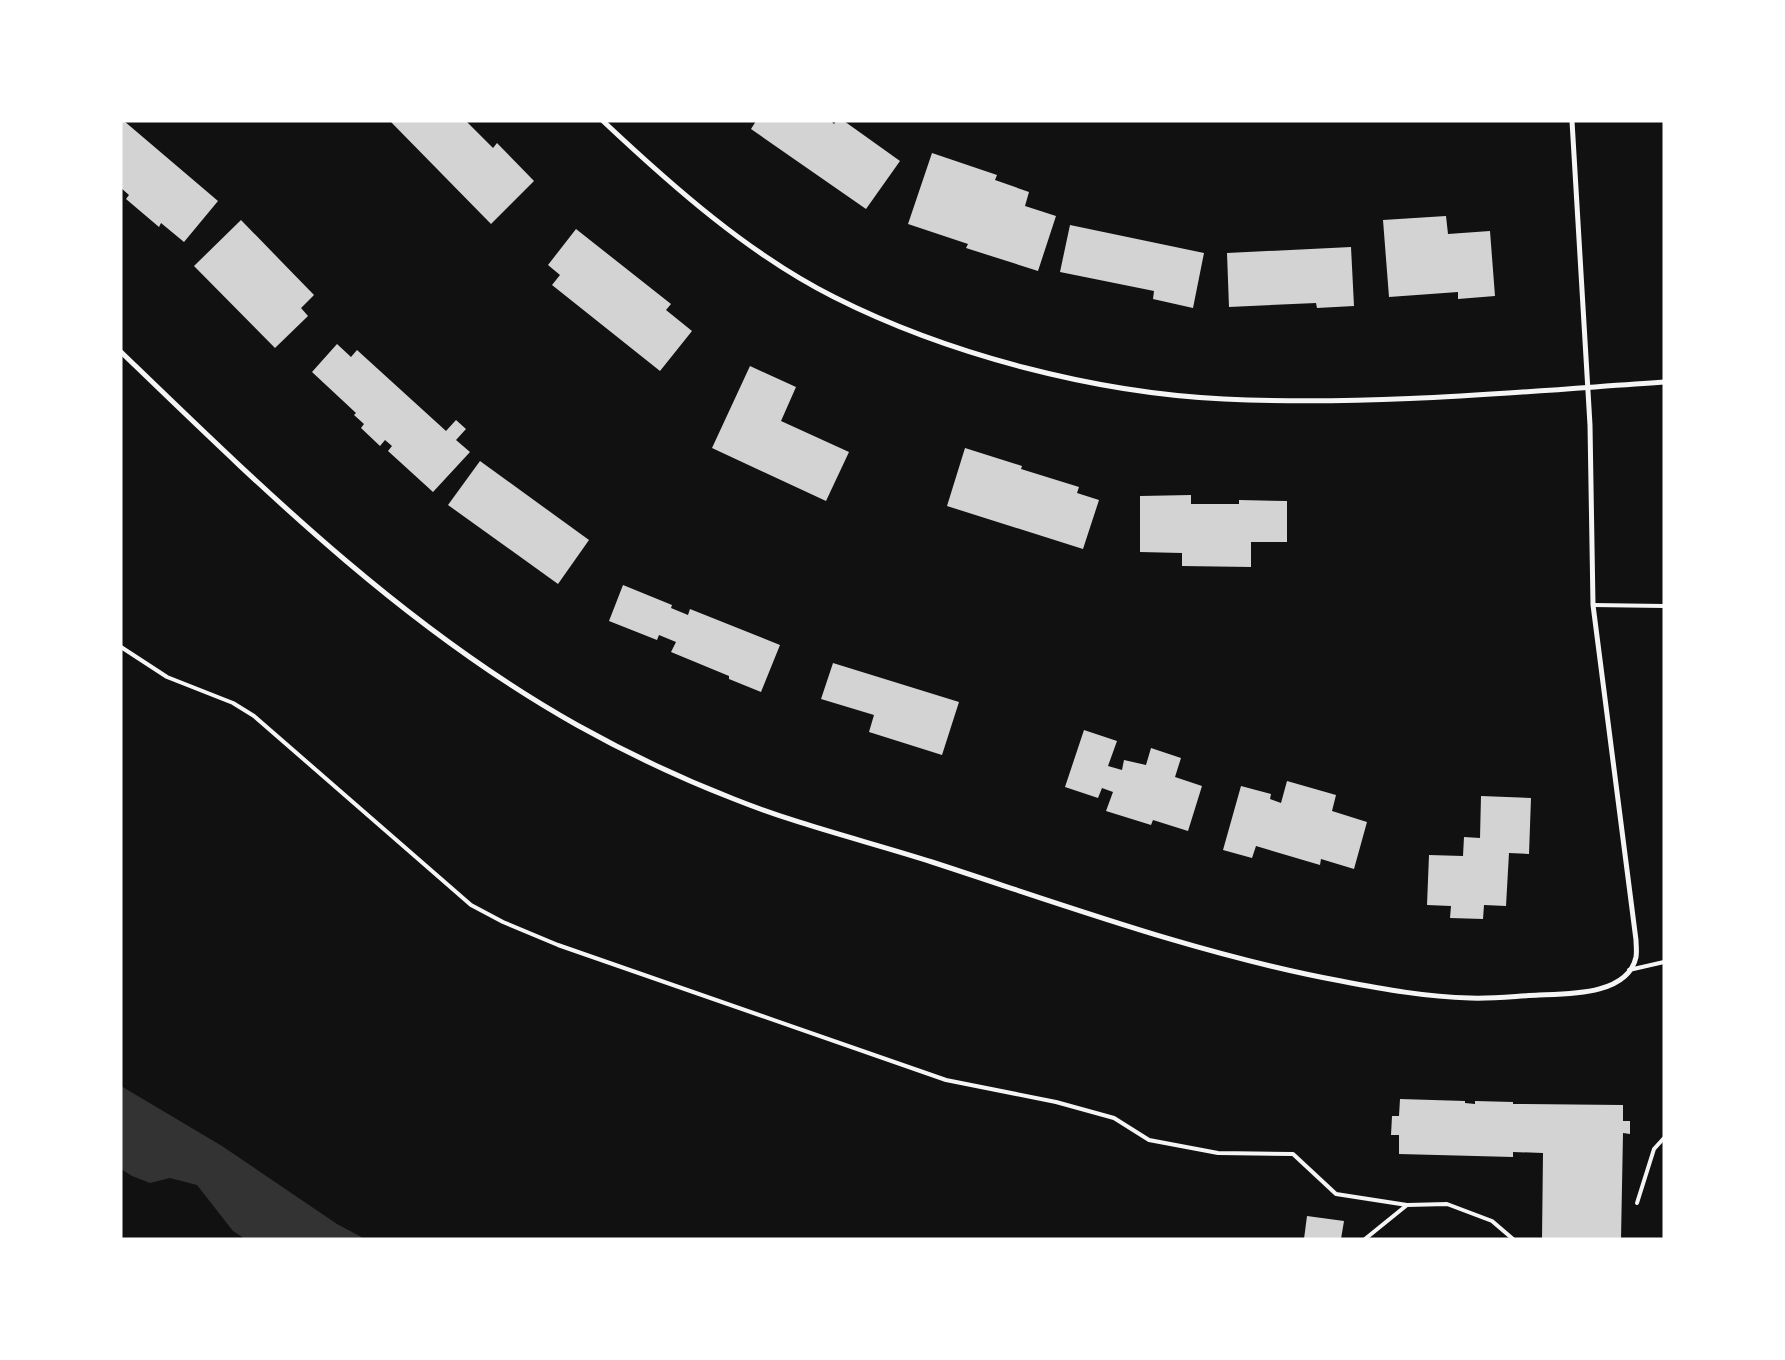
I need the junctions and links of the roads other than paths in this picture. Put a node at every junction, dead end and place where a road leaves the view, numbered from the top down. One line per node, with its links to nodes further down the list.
1 (604, 121): 5 (street)
2 (1572, 121): 5 (street)
3 (121, 352): 10 (street)
4 (1664, 382): 5 (street)
5 (1588, 387): 6 (street)
6 (1594, 606): 7 (lane); 10 (street)
7 (1664, 606)
8 (121, 648): 13 (lane)
9 (1664, 962): 10 (lane)
10 (1629, 970)
11 (1664, 1138): 12 (lane)
12 (1638, 1204)
13 (1407, 1206): 14 (lane); 15 (lane)
14 (1366, 1239)
15 (1512, 1239)

